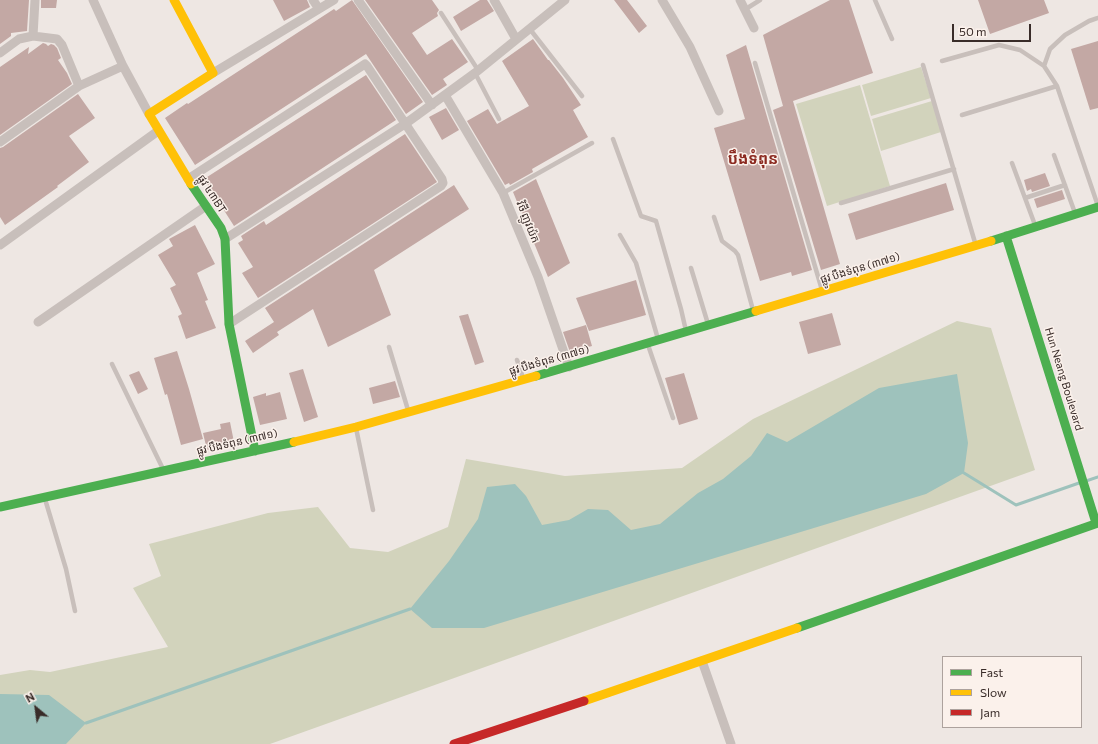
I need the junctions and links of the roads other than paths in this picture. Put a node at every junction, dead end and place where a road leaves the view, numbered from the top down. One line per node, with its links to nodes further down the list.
1 (35, 0): 19 (street)
2 (93, 0): 26 (street)
3 (174, 0): 29 (main road)
4 (313, 0): 14 (street)
5 (334, 0): 14 (street)
6 (358, 0): 34 (street)
7 (494, 0): 20 (street)
8 (565, 0): 17 (street)
9 (662, 0): 35 (street)
10 (740, 0): 18 (street)
11 (760, 0): 13 (lane)
12 (875, 0): 21 (lane)
13 (749, 6)
14 (319, 9): 29 (street)
15 (441, 13): 28 (lane)
16 (1098, 18): 27 (lane)
17 (529, 28): 20 (street); 33 (lane)
18 (754, 28)
19 (33, 36): 22 (street); 30 (street)
20 (516, 39): 28 (street)
21 (892, 39)
22 (0, 53)
23 (942, 61): 27 (lane)
24 (755, 62): 63 (lane)
25 (923, 65): 46 (lane)
26 (123, 66): 30 (street); 36 (street)
27 (1044, 66): 31 (lane)
28 (476, 71): 32 (street); 38 (lane)
29 (214, 73): 36 (main road)
30 (79, 86): 42 (street)
31 (1057, 86): 37 (lane); 53 (lane)
32 (445, 95): 34 (street); 49 (street, វិថី ញូវយ៉ក)
33 (582, 96)
34 (432, 105): 39 (street)
35 (719, 111)
36 (149, 114): 40 (main road, ផ្លូវ ៤៣BT)
37 (962, 115)
38 (499, 119)
39 (405, 124): 47 (street); 59 (street); 66 (street)
40 (158, 131): 47 (main road, ផ្លូវ ៤៣BT); 60 (street)
41 (612, 139): 68 (lane)
42 (0, 142)
43 (592, 143): 49 (lane)
44 (1054, 155): 48 (lane)
45 (1012, 163): 50 (lane)
46 (954, 169): 51 (lane); 61 (lane)
47 (188, 179): 52 (main road, ផ្លូវ ៤៣BT)
48 (1065, 185): 50 (lane); 54 (lane)
49 (503, 193): 74 (street, វិថី ញូវយ៉ក)
50 (1025, 198): 56 (lane)
51 (841, 203)
52 (206, 206): 59 (main road, ផ្លូវ ៤៣BT); 65 (street)
53 (1098, 207): 54 (main road, ផ្លូវ បឹងទំពុន (៣៧១))
54 (1076, 214): 56 (main road, ផ្លូវ បឹងទំពុន (៣៧១))
55 (714, 217): 64 (lane)
56 (1035, 227): 58 (main road, ផ្លូវ បឹងទំពុន (៣៧១))
57 (620, 235): 69 (lane)
58 (1006, 236): 61 (main road, ផ្លូវ បឹងទំពុន (៣៧១)); 84 (main road, Hun Neang Boulevard)
59 (225, 239): 66 (main road, ផ្លូវ ៤៣BT)
60 (0, 245)
61 (976, 246): 63 (main road, ផ្លូវ បឹងទំពុន (៣៧១))
62 (691, 268): 67 (lane)
63 (823, 291): 64 (main road, ផ្លូវ បឹងទំពុន (៣៧១))
64 (753, 312): 67 (main road, ផ្លូវ បឹងទំពុន (៣៧១))
65 (38, 322)
66 (229, 324): 79 (main road, ផ្លូវ ៤៣BT)
67 (708, 325): 68 (main road, ផ្លូវ បឹងទំពុន (៣៧១))
68 (686, 332): 69 (main road, ផ្លូវ បឹងទំពុន (៣៧១))
69 (658, 340): 70 (main road, ផ្លូវ បឹងទំពុន (៣៧១))
70 (648, 343): 74 (main road, ផ្លូវ បឹងទំពុន (៣៧១)); 77 (lane)
71 (389, 347): 76 (lane)
72 (517, 360): 75 (lane)
73 (112, 364): 80 (lane)
74 (569, 367): 75 (main road, ផ្លូវ បឹងទំពុន (៣៧១))
75 (524, 380): 76 (main road, ផ្លូវ បឹងទំពុន (៣៧១))
76 (409, 412): 78 (main road, ផ្លូវ បឹងទំពុន (៣៧១))
77 (673, 418)
78 (356, 427): 79 (main road, ផ្លូវ បឹងទំពុន (៣៧១)); 83 (lane)
79 (255, 451): 80 (main road, ផ្លូវ បឹងទំពុន (៣៧១))
80 (164, 471): 81 (main road, ផ្លូវ បឹងទំពុន (៣៧១))
81 (45, 497): 82 (main road, ផ្លូវ បឹងទំពុន (៣៧១)); 85 (lane)
82 (0, 508)
83 (373, 510)
84 (1097, 525): 86 (main road)
85 (75, 610)
86 (702, 661): 87 (main road); 88 (street)
87 (454, 744)
88 (731, 744)

